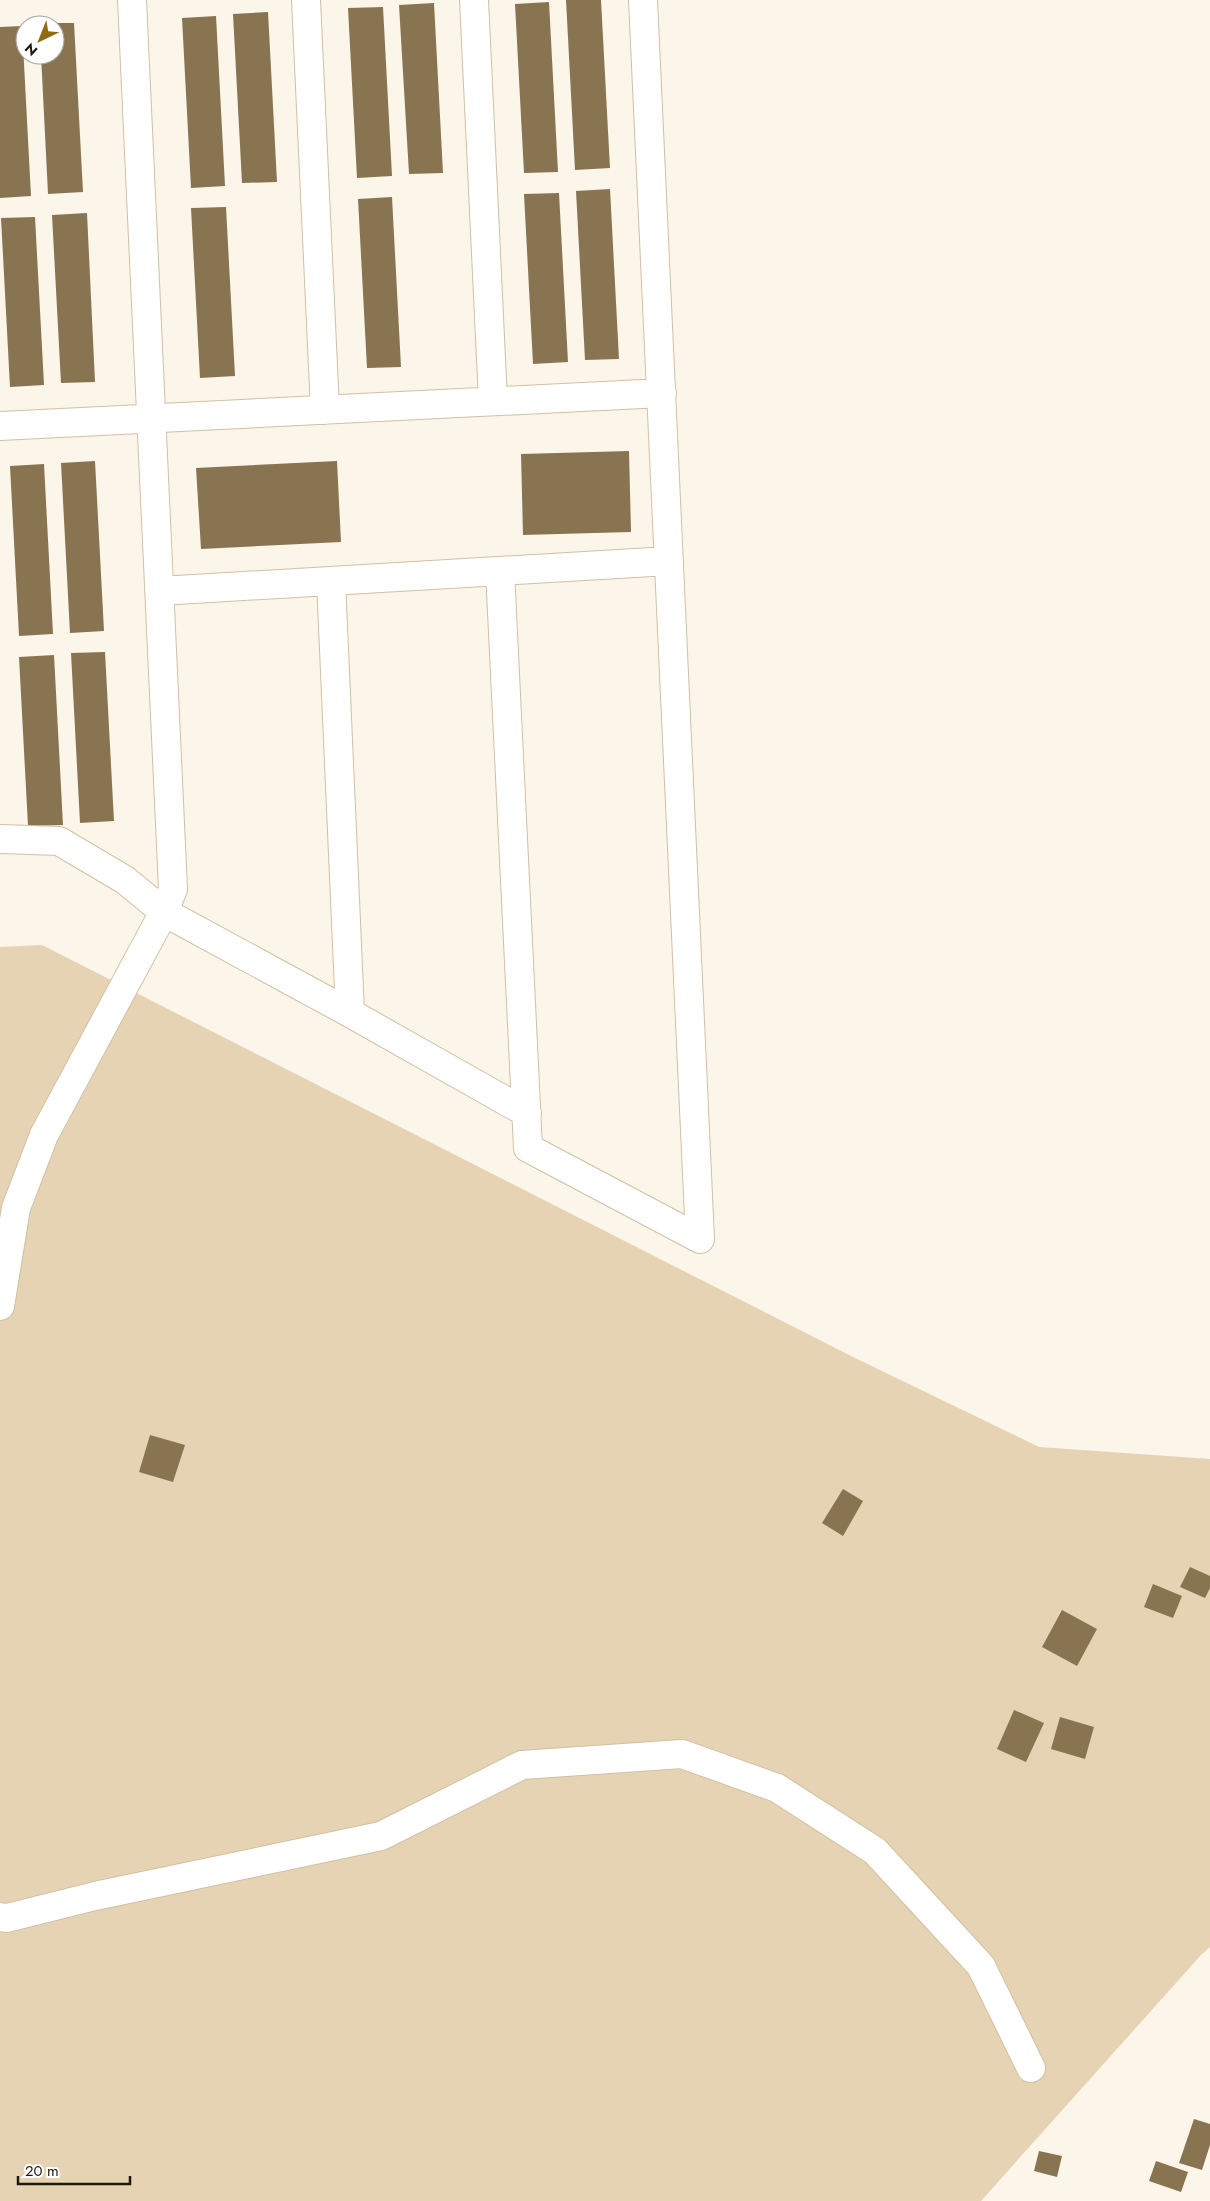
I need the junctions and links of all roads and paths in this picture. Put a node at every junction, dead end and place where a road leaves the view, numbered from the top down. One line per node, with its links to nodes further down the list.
1 (132, 0): 8 (street)
2 (306, 0): 7 (street)
3 (474, 0): 6 (street)
4 (643, 0): 5 (street)
5 (662, 393): 6 (street); 10 (street)
6 (493, 402): 7 (street)
7 (325, 410): 8 (street)
8 (151, 418): 9 (street); 13 (street)
9 (0, 426)
10 (669, 561): 11 (street); 17 (street)
11 (500, 571): 12 (street); 17 (street)
12 (332, 581): 13 (street); 16 (street)
13 (160, 590): 15 (street)
14 (0, 839): 15 (street)
15 (164, 912): 16 (street); 18 (street)
16 (350, 1013): 17 (street)
17 (527, 1113)
18 (0, 1306)
19 (0, 1918): 20 (street)
20 (1031, 2068)

